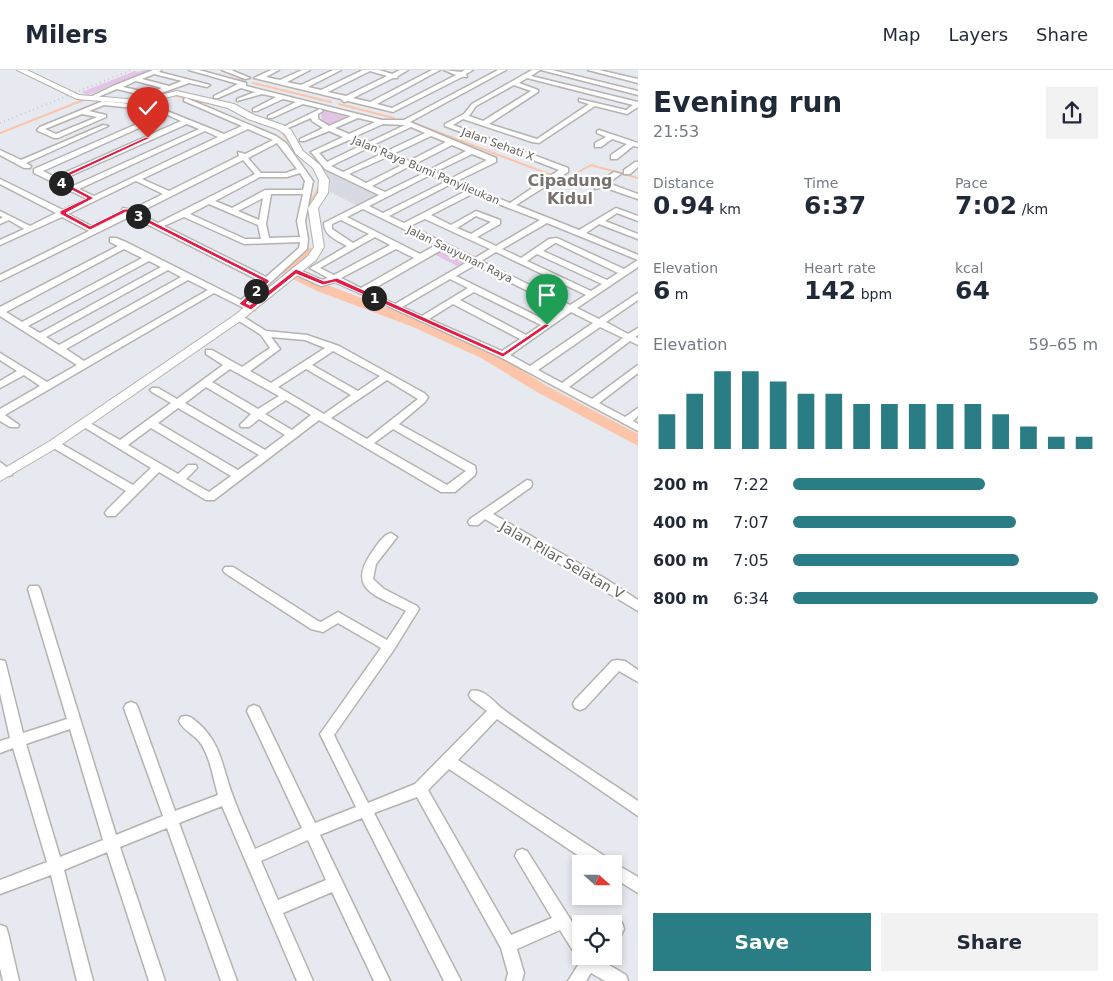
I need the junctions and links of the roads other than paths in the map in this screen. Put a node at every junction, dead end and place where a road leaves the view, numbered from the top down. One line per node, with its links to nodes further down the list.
1 (21, 70): 46 (street)
2 (192, 70): 23 (street)
3 (225, 70): 22 (street)
4 (307, 70): 29 (street)
5 (338, 70): 36 (street)
6 (368, 70): 42 (street)
7 (373, 70): 20 (street)
8 (405, 70): 20 (street)
9 (437, 70): 31 (street)
10 (447, 70): 19 (street)
11 (470, 70): 19 (street)
12 (503, 70): 30 (street)
13 (537, 70): 21 (street)
14 (544, 70): 27 (street)
15 (591, 70): 18 (street)
16 (636, 70): 24 (street)
17 (156, 71): 25 (street); 26 (street)
18 (602, 72): 24 (street); 27 (street)
19 (461, 75): 30 (street); 39 (street)
20 (392, 76): 31 (street); 47 (street)
21 (525, 76): 32 (street); 38 (street)
22 (258, 77): 23 (street); 29 (street); 41 (street); 44 (street)
23 (224, 78): 33 (street)
24 (627, 78): 28 (street)
25 (135, 79): 34 (street); 35 (street)
26 (188, 81): 33 (street); 35 (street)
27 (592, 81): 38 (street); 43 (street)
28 (638, 81)
29 (279, 82): 36 (street)
30 (481, 82): 37 (street); 67 (street)
31 (412, 83): 39 (street); 55 (street)
32 (513, 83): 37 (street); 69 (street)
33 (207, 85): 40 (street)
34 (115, 87): 35 (street); 46 (street)
35 (169, 88)
36 (300, 88): 42 (street)
37 (503, 88): 62 (street)
38 (580, 89): 54 (street)
39 (432, 90): 55 (street)
40 (194, 92)
41 (260, 92): 45 (street); 49 (street)
42 (320, 93): 47 (street)
43 (638, 93)
44 (216, 97)
45 (281, 97): 52 (street); 57 (street)
46 (91, 98): 51 (street)
47 (347, 99): 55 (street); 56 (street)
48 (186, 100): 71 (street)
49 (239, 100)
50 (581, 100): 53 (street)
51 (104, 101): 58 (street); 59 (street); 161 (street)
52 (302, 102): 56 (street); 63 (street)
53 (593, 104): 54 (street); 69 (street)
54 (638, 104)
55 (370, 105)
56 (326, 108): 60 (street); 61 (street)
57 (255, 110)
58 (81, 112): 58 (street)
59 (168, 113): 65 (street); 95 (street)
60 (315, 113): 64 (street); 68 (street)
61 (357, 116): 66 (street); 74 (street)
62 (466, 116): 69 (street); 119 (street, Jalan Sehati X)
63 (270, 117)
64 (305, 118): 68 (street, Jalan Raya Bumi Panyileukan); 72 (street)
65 (187, 121): 73 (street); 103 (street)
66 (382, 122): 67 (street); 79 (street)
67 (409, 122): 76 (street); 84 (street)
68 (318, 123): 74 (street, Jalan Raya Bumi Panyileukan)
69 (484, 124)
70 (105, 126): 91 (street)
71 (248, 126): 78 (street); 80 (street)
72 (286, 127)
73 (205, 128): 78 (street); 108 (street)
74 (328, 128): 79 (street, Jalan Raya Bumi Panyileukan); 81 (street)
75 (599, 132): 77 (street)
76 (432, 133): 82 (street); 88 (street)
77 (611, 136): 83 (street); 85 (street)
78 (224, 137): 102 (street)
79 (349, 137): 84 (street, Jalan Raya Bumi Panyileukan); 94 (street)
80 (276, 139): 89 (street); 97 (street)
81 (302, 140)
82 (452, 142): 86 (street); 92 (street)
83 (635, 144): 90 (street)
84 (368, 145): 88 (street, Jalan Raya Bumi Panyileukan); 94 (street)
85 (598, 145)
86 (472, 151): 98 (street); 105 (street)
87 (0, 152): 91 (street)
88 (387, 154): 92 (street, Jalan Raya Bumi Panyileukan); 99 (street)
89 (243, 155): 101 (street); 112 (street)
90 (614, 156)
91 (20, 163): 95 (street)
92 (408, 164): 98 (street, Jalan Raya Bumi Panyileukan); 106 (street)
93 (638, 164): 96 (street)
94 (326, 165): 99 (street)
95 (37, 172): 103 (street)
96 (627, 172)
97 (304, 173): 101 (street); 111 (street)
98 (428, 173): 105 (street, Jalan Raya Bumi Panyileukan); 114 (street)
99 (344, 174): 106 (street)
100 (617, 174): 113 (street)
101 (259, 175): 117 (street)
102 (135, 178): 112 (street); 116 (street)
103 (56, 180): 108 (street)
104 (0, 181): 123 (street)
105 (450, 182): 109 (street, Jalan Raya Bumi Panyileukan); 125 (street)
106 (366, 186): 114 (street)
107 (638, 187): 113 (street)
108 (73, 189): 116 (street)
109 (472, 191): 119 (street, Jalan Raya Bumi Panyileukan); 126 (street)
110 (268, 192): 111 (street); 121 (street); 133 (street)
111 (307, 192): 143 (street)
112 (165, 193): 120 (street)
113 (629, 193): 115 (street)
114 (385, 194): 118 (street)
115 (638, 197)
116 (92, 198): 123 (street)
117 (208, 201): 121 (street); 124 (street)
118 (363, 206): 125 (street, Jalan Sauyunan Raya); 128 (street)
119 (510, 206): 130 (street, Jalan Raya Bumi Panyileukan)
120 (129, 211): 134 (street); 138 (street)
121 (232, 211): 133 (street)
122 (0, 213): 127 (street)
123 (62, 213): 137 (street); 138 (street)
124 (184, 214): 134 (street); 145 (street)
125 (384, 216): 135 (street, Jalan Sauyunan Raya)
126 (426, 216): 135 (street); 136 (street)
127 (9, 217): 132 (street); 137 (street)
128 (341, 217): 140 (street); 149 (street)
129 (638, 219): 131 (street)
130 (546, 220): 139 (street, Jalan Raya Bumi Panyileukan); 151 (street)
131 (599, 220): 139 (street); 142 (street)
132 (0, 222)
133 (262, 224): 145 (street)
134 (158, 226): 166 (street)
135 (405, 226): 148 (street, Jalan Sauyunan Raya)
136 (451, 228): 141 (street); 141 (street)
137 (30, 229): 146 (street)
138 (93, 230): 162 (street)
139 (580, 233): 155 (street, Jalan Raya Bumi Panyileukan)
140 (375, 234): 149 (street); 150 (street)
141 (472, 237): 151 (street)
142 (638, 237)
143 (304, 239): 145 (street); 166 (street)
144 (114, 240): 147 (street)
145 (265, 241)
146 (0, 243)
147 (125, 245): 153 (street); 177 (street)
148 (443, 245): 154 (street); 156 (street, Jalan Sauyunan Raya)
149 (353, 246): 165 (street)
150 (397, 246): 154 (street); 165 (street)
151 (496, 249): 156 (street); 157 (street)
152 (537, 251): 157 (street); 160 (street); 167 (street)
153 (150, 256): 159 (street); 181 (street)
154 (421, 258): 170 (street)
155 (638, 258)
156 (476, 261): 163 (street); 176 (street, Jalan Sauyunan Raya)
157 (521, 261): 171 (street)
158 (638, 263): 160 (street)
159 (167, 267): 164 (street); 185 (street)
160 (624, 272): 167 (street)
161 (293, 273): 165 (street); 174 (street)
162 (1, 275)
163 (450, 276): 168 (street); 175 (street)
164 (187, 277): 169 (street); 191 (street)
165 (335, 279): 170 (street)
166 (267, 281): 174 (street)
167 (607, 283): 171 (street)
168 (474, 288): 173 (street); 182 (street)
169 (214, 290): 174 (street); 195 (street)
170 (361, 292): 175 (street)
171 (591, 294): 176 (street)
172 (638, 296): 180 (street)
173 (454, 300): 179 (street); 187 (street)
174 (246, 306): 178 (street)
175 (396, 307): 179 (street)
176 (570, 308): 180 (street, Jalan Sauyunan Raya); 182 (street)
177 (0, 312): 181 (street)
178 (238, 317): 184 (street); 219 (street)
179 (423, 319): 193 (street)
180 (598, 323): 188 (street, Jalan Sauyunan Raya); 199 (street)
181 (23, 325): 185 (street)
182 (547, 325): 187 (street)
183 (638, 331): 188 (street)
184 (264, 333): 186 (street); 190 (street)
185 (41, 336): 191 (street)
186 (292, 336): 189 (street); 190 (street)
187 (527, 339): 193 (street)
188 (634, 340): 206 (street)
189 (331, 348): 197 (street); 202 (street)
190 (275, 349): 201 (street)
191 (60, 350): 195 (street)
192 (209, 352): 196 (street)
193 (503, 355): 199 (street)
194 (1, 357): 200 (street)
195 (84, 365): 205 (street)
196 (230, 365): 201 (street); 203 (street)
197 (305, 365): 207 (street); 209 (street)
198 (638, 368): 212 (street)
199 (531, 370): 206 (street)
200 (24, 371): 204 (street); 205 (street)
201 (243, 371): 207 (street)
202 (386, 376): 209 (street); 220 (street)
203 (206, 383): 211 (street); 215 (street)
204 (0, 385)
205 (47, 386): 214 (street)
206 (562, 387): 212 (street)
207 (271, 388): 210 (street)
208 (156, 390): 211 (street)
209 (358, 395): 216 (street)
210 (286, 396): 215 (street); 216 (street)
211 (178, 402): 218 (street); 228 (street)
212 (593, 404): 217 (street)
213 (638, 411): 217 (street)
214 (0, 414): 221 (street)
215 (258, 414): 222 (street); 224 (street)
216 (322, 416): 224 (street); 225 (street)
217 (626, 421): 223 (street)
218 (150, 423): 227 (street); 232 (street)
219 (84, 424): 226 (street); 227 (street)
220 (392, 424): 225 (street); 225 (street)
221 (14, 425)
222 (245, 425)
223 (638, 428)
224 (292, 434): 228 (street)
225 (368, 443)
226 (54, 444): 231 (street); 235 (street)
227 (121, 445): 229 (street)
228 (265, 454): 232 (street)
229 (158, 467): 233 (street); 235 (street)
230 (192, 468): 233 (street)
231 (3, 472)
232 (238, 475): 233 (street)
233 (179, 479)
234 (527, 484): 237 (street)
235 (134, 491): 236 (street)
236 (111, 513)
237 (485, 514): 238 (street); 242 (street, Jalan Pilar Selatan V)
238 (474, 522)
239 (391, 537): 243 (street)
240 (229, 570): 243 (street)
241 (34, 589): 253 (street)
242 (638, 606)
243 (389, 647): 260 (street)
244 (0, 665): 247 (street)
245 (638, 677): 248 (street)
246 (476, 695): 251 (street)
247 (5, 703): 254 (street)
248 (580, 704)
249 (131, 708): 261 (street)
250 (254, 711): 262 (street)
251 (499, 713): 256 (street); 259 (street)
252 (186, 721): 258 (street)
253 (75, 722): 254 (street); 263 (street)
254 (18, 740): 255 (street); 267 (street)
255 (0, 747)
256 (448, 761): 257 (street); 264 (street)
257 (420, 789): 260 (street); 276 (street)
258 (226, 798): 261 (street); 266 (street)
259 (638, 809)
260 (364, 810): 262 (street); 285 (street)
261 (170, 818): 263 (street); 282 (street)
262 (312, 831): 266 (street); 269 (street)
263 (111, 842): 267 (street); 281 (street)
264 (590, 855)
265 (522, 856): 273 (street)
266 (252, 858): 272 (street)
267 (56, 867): 271 (street); 280 (street)
268 (622, 875): 270 (street)
269 (336, 883): 272 (street); 284 (street)
270 (638, 886)
271 (0, 887)
272 (274, 908): 283 (street)
273 (562, 921): 275 (street); 276 (street)
274 (0, 933): 279 (street)
275 (572, 935)
276 (508, 945): 286 (street)
277 (583, 965): 287 (street)
278 (599, 965): 288 (street)
279 (11, 981)
280 (85, 981)
281 (157, 981)
282 (229, 981)
283 (305, 981)
284 (382, 981)
285 (453, 981)
286 (514, 981)
287 (576, 981)
288 (620, 981)

